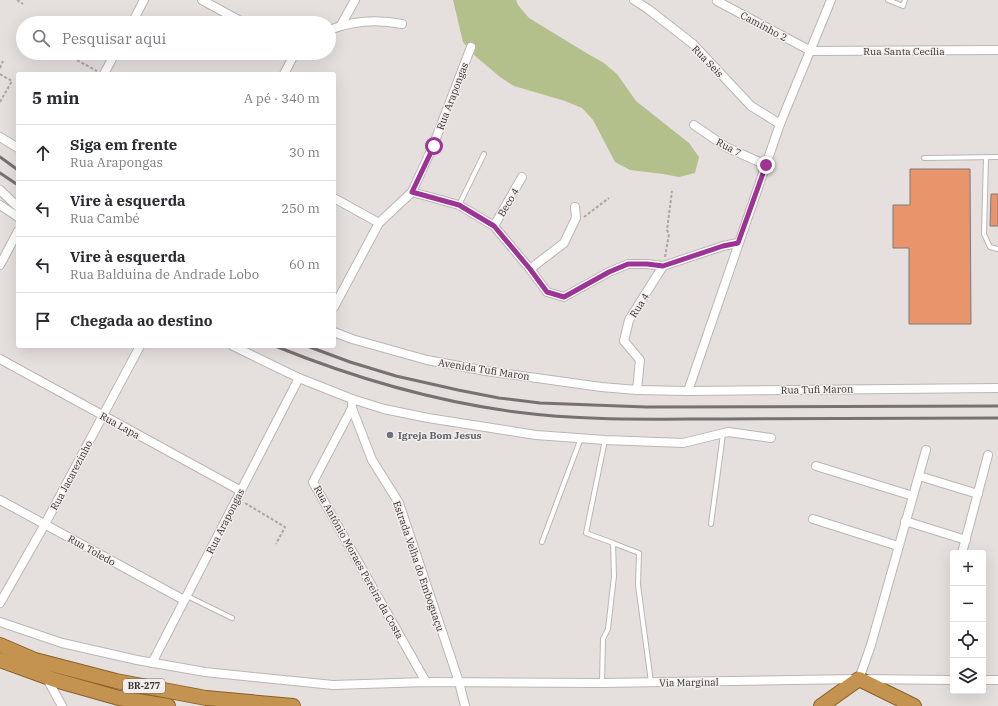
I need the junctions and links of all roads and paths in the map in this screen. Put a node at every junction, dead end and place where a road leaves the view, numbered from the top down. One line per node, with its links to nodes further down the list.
1 (17, 0): 10 (path)
2 (144, 0): 11 (street)
3 (202, 0): 12 (street)
4 (355, 0): 14 (street)
5 (634, 0): 29 (street, Rua Seis)
6 (831, 0): 18 (street)
7 (888, 0): 8 (lane)
8 (905, 0)
9 (718, 1): 18 (street, Caminho 2)
10 (23, 4)
11 (136, 16)
12 (231, 16)
13 (402, 24): 14 (street)
14 (341, 25): 15 (street)
15 (336, 27)
16 (471, 47): 41 (street, Rua Arapongas)
17 (998, 50): 18 (street, Rua Santa Cecília)
18 (811, 51): 29 (street)
19 (77, 60): 24 (path)
20 (112, 60): 25 (street)
21 (291, 60): 26 (street)
22 (3, 61): 23 (path)
23 (0, 68)
24 (99, 72)
25 (104, 72)
26 (285, 72)
27 (0, 74): 28 (path)
28 (0, 102)
29 (780, 124): 37 (street)
30 (694, 125): 37 (street, Rua 7)
31 (0, 137): 32 (street)
32 (16, 147)
33 (484, 154): 46 (lane)
34 (998, 157): 36 (lane)
35 (924, 158): 36 (lane)
36 (986, 158): 54 (lane)
37 (766, 165): 53 (street)
38 (522, 178): 51 (street, Beco 4)
39 (0, 190): 45 (street)
40 (672, 191): 56 (path)
41 (412, 192): 46 (street); 50 (street, Rua Arapongas)
42 (609, 198): 49 (path)
43 (336, 199): 50 (street)
44 (0, 205): 48 (street)
45 (16, 205)
46 (459, 205): 51 (street)
47 (575, 207): 49 (street)
48 (16, 216)
49 (576, 218): 57 (street)
50 (379, 223): 58 (street, Rua Arapongas)
51 (494, 226): 57 (street)
52 (16, 235): 55 (street)
53 (738, 243): 56 (street); 66 (street)
54 (998, 249)
55 (0, 265)
56 (663, 266): 57 (street); 65 (street, Rua 4)
57 (530, 269)
58 (336, 303)
59 (336, 333): 65 (street, Avenida Tufi Maron)
60 (139, 348): 69 (street, Rua Jacarezinho)
61 (237, 348): 63 (street)
62 (0, 359): 69 (street, Rua Lapa)
63 (299, 378): 67 (street); 78 (street, Rua Arapongas)
64 (998, 388): 66 (street, Rua Tufi Maron)
65 (637, 390): 66 (street, Rua Tufi Maron)
66 (688, 391)
67 (352, 399): 68 (street, Rua Antônio Moraes Pereira da Costa); 71 (street)
68 (352, 408): 104 (street, Rua Antônio Moraes Pereira da Costa); 105 (street, Estrada Velha do Emboguaçu)
69 (103, 416): 78 (street, Rua Lapa); 84 (street, Rua Jacarezinho)
70 (723, 434): 72 (street); 73 (street); 85 (lane)
71 (581, 438): 73 (street); 87 (lane)
72 (771, 438)
73 (605, 440): 88 (lane)
74 (926, 450): 77 (street)
75 (988, 455): 79 (street)
76 (816, 466): 80 (street)
77 (919, 476): 79 (street); 80 (street)
78 (239, 494): 89 (path); 92 (street, Rua Arapongas)
79 (978, 494): 86 (street)
80 (913, 496): 83 (street)
81 (0, 500): 84 (street, Rua Toledo)
82 (813, 519): 90 (street)
83 (906, 521): 86 (street); 90 (street)
84 (45, 524): 92 (street, Rua Toledo); 93 (street, Rua Jacarezinho)
85 (711, 524)
86 (966, 540): 91 (street)
87 (542, 542)
88 (613, 543): 106 (lane); 107 (lane)
89 (276, 544)
90 (898, 546): 100 (street)
91 (963, 550)
92 (185, 598): 94 (lane); 98 (street, Rua Arapongas)
93 (0, 603)
94 (232, 618)
95 (0, 622): 98 (street, Via Marginal)
96 (0, 645): 110 (highway, BR-277)
97 (0, 660): 99 (highway, BR-277)
98 (152, 663): 104 (street, Via Marginal)
99 (45, 676): 108 (street); 109 (highway, BR-277)
100 (859, 679): 101 (street, Via Marginal); 107 (street, Via Marginal); 112 (highway); 113 (highway)
101 (950, 680)
102 (986, 680): 103 (street)
103 (998, 680)
104 (426, 682): 105 (street, Via Marginal)
105 (459, 682): 106 (street, Via Marginal); 111 (street, Estrada Velha do Emboguaçu)
106 (602, 683): 107 (street, Via Marginal)
107 (651, 683)
108 (62, 706)
109 (164, 706)
110 (292, 706)
111 (465, 706)
112 (821, 706)
113 (914, 706)

